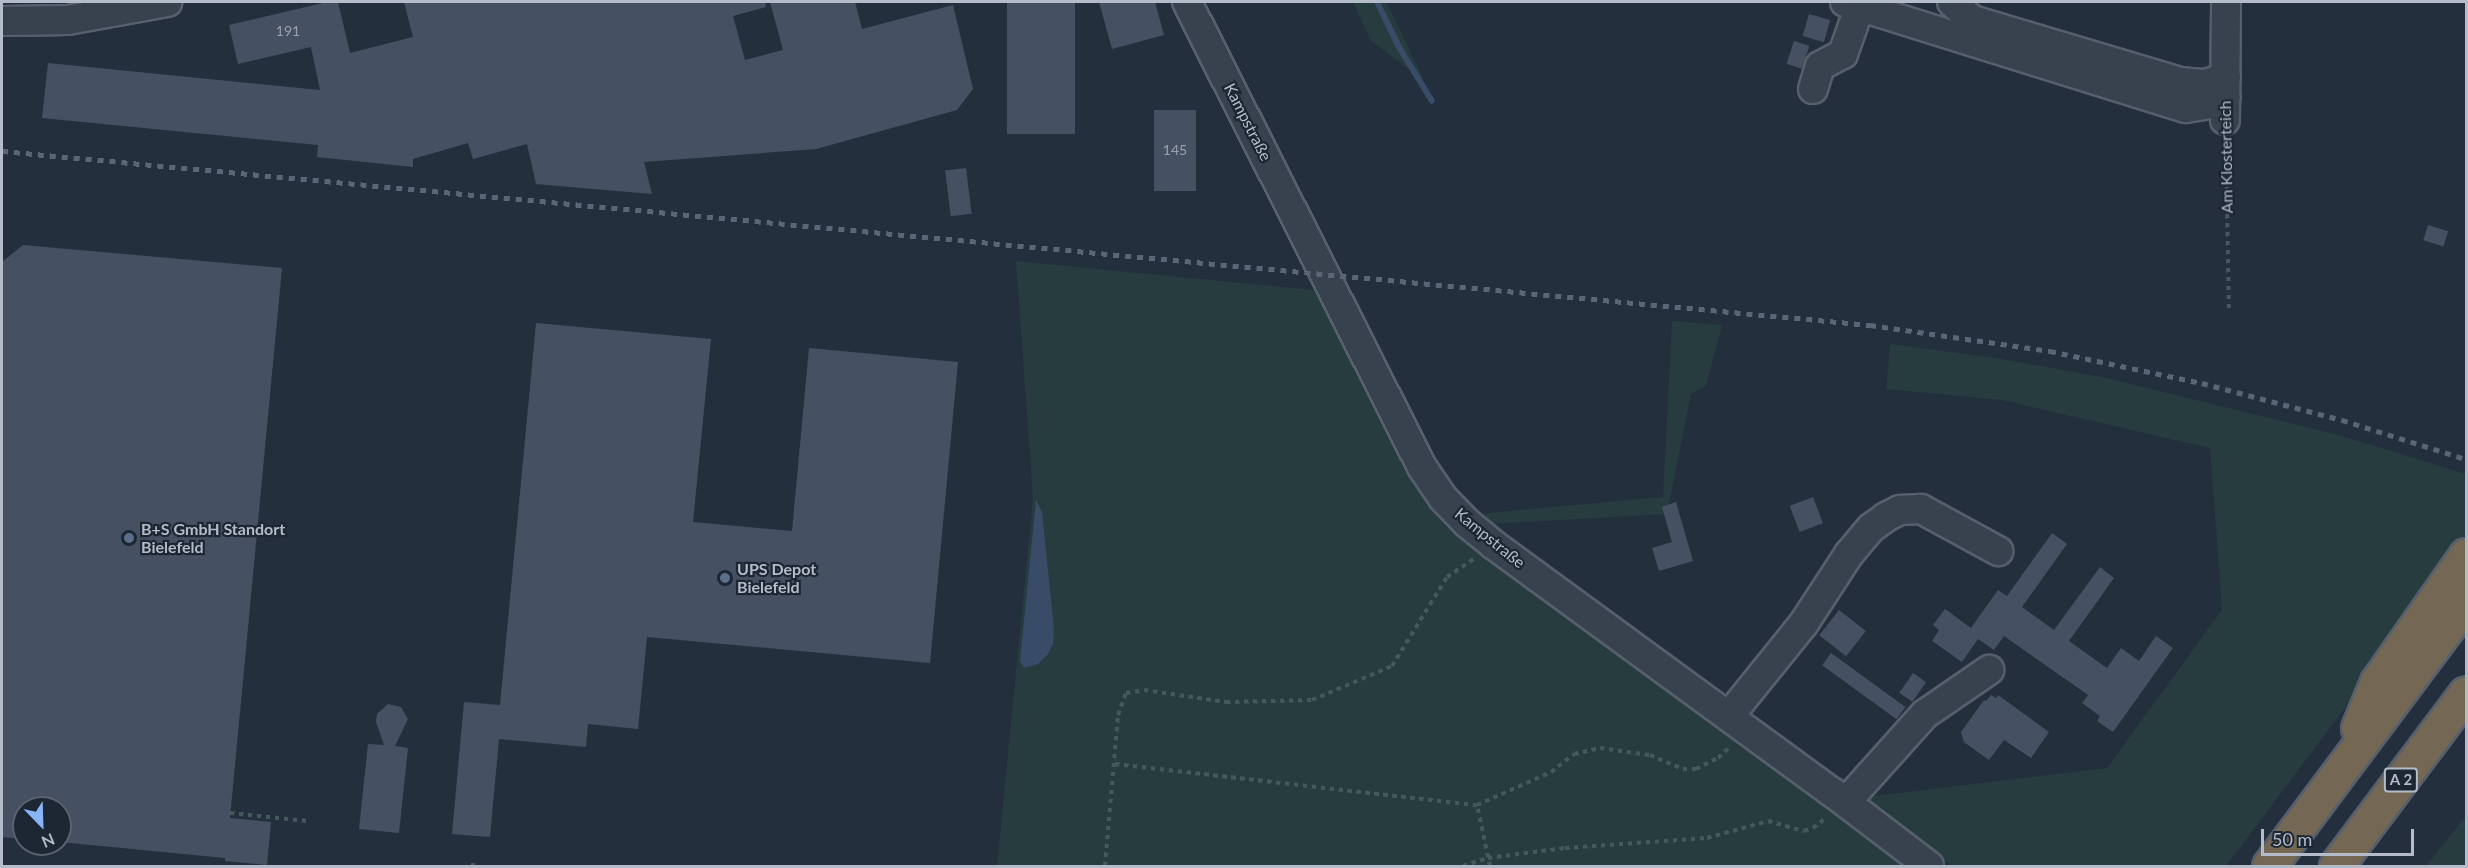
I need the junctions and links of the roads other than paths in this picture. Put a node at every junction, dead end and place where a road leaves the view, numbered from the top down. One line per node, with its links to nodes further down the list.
1 (167, 2): 6 (street)
2 (1187, 2): 14 (street, Kampstraße)
3 (1952, 2): 8 (street)
4 (2226, 2): 8 (street, Am Klosterteich)
5 (1852, 4): 7 (street); 8 (street)
6 (2, 21)
7 (1813, 89)
8 (2226, 98)
9 (1998, 551): 14 (street)
10 (2466, 555): 15 (highway)
11 (2466, 603): 15 (highway)
12 (1989, 670): 16 (street)
13 (2466, 693): 19 (highway, A 2)
14 (1738, 723): 16 (street, Kampstraße)
15 (2343, 766): 18 (highway)
16 (1845, 802): 17 (street, Kampstraße)
17 (1929, 867)
18 (2269, 867)
19 (2336, 867)

